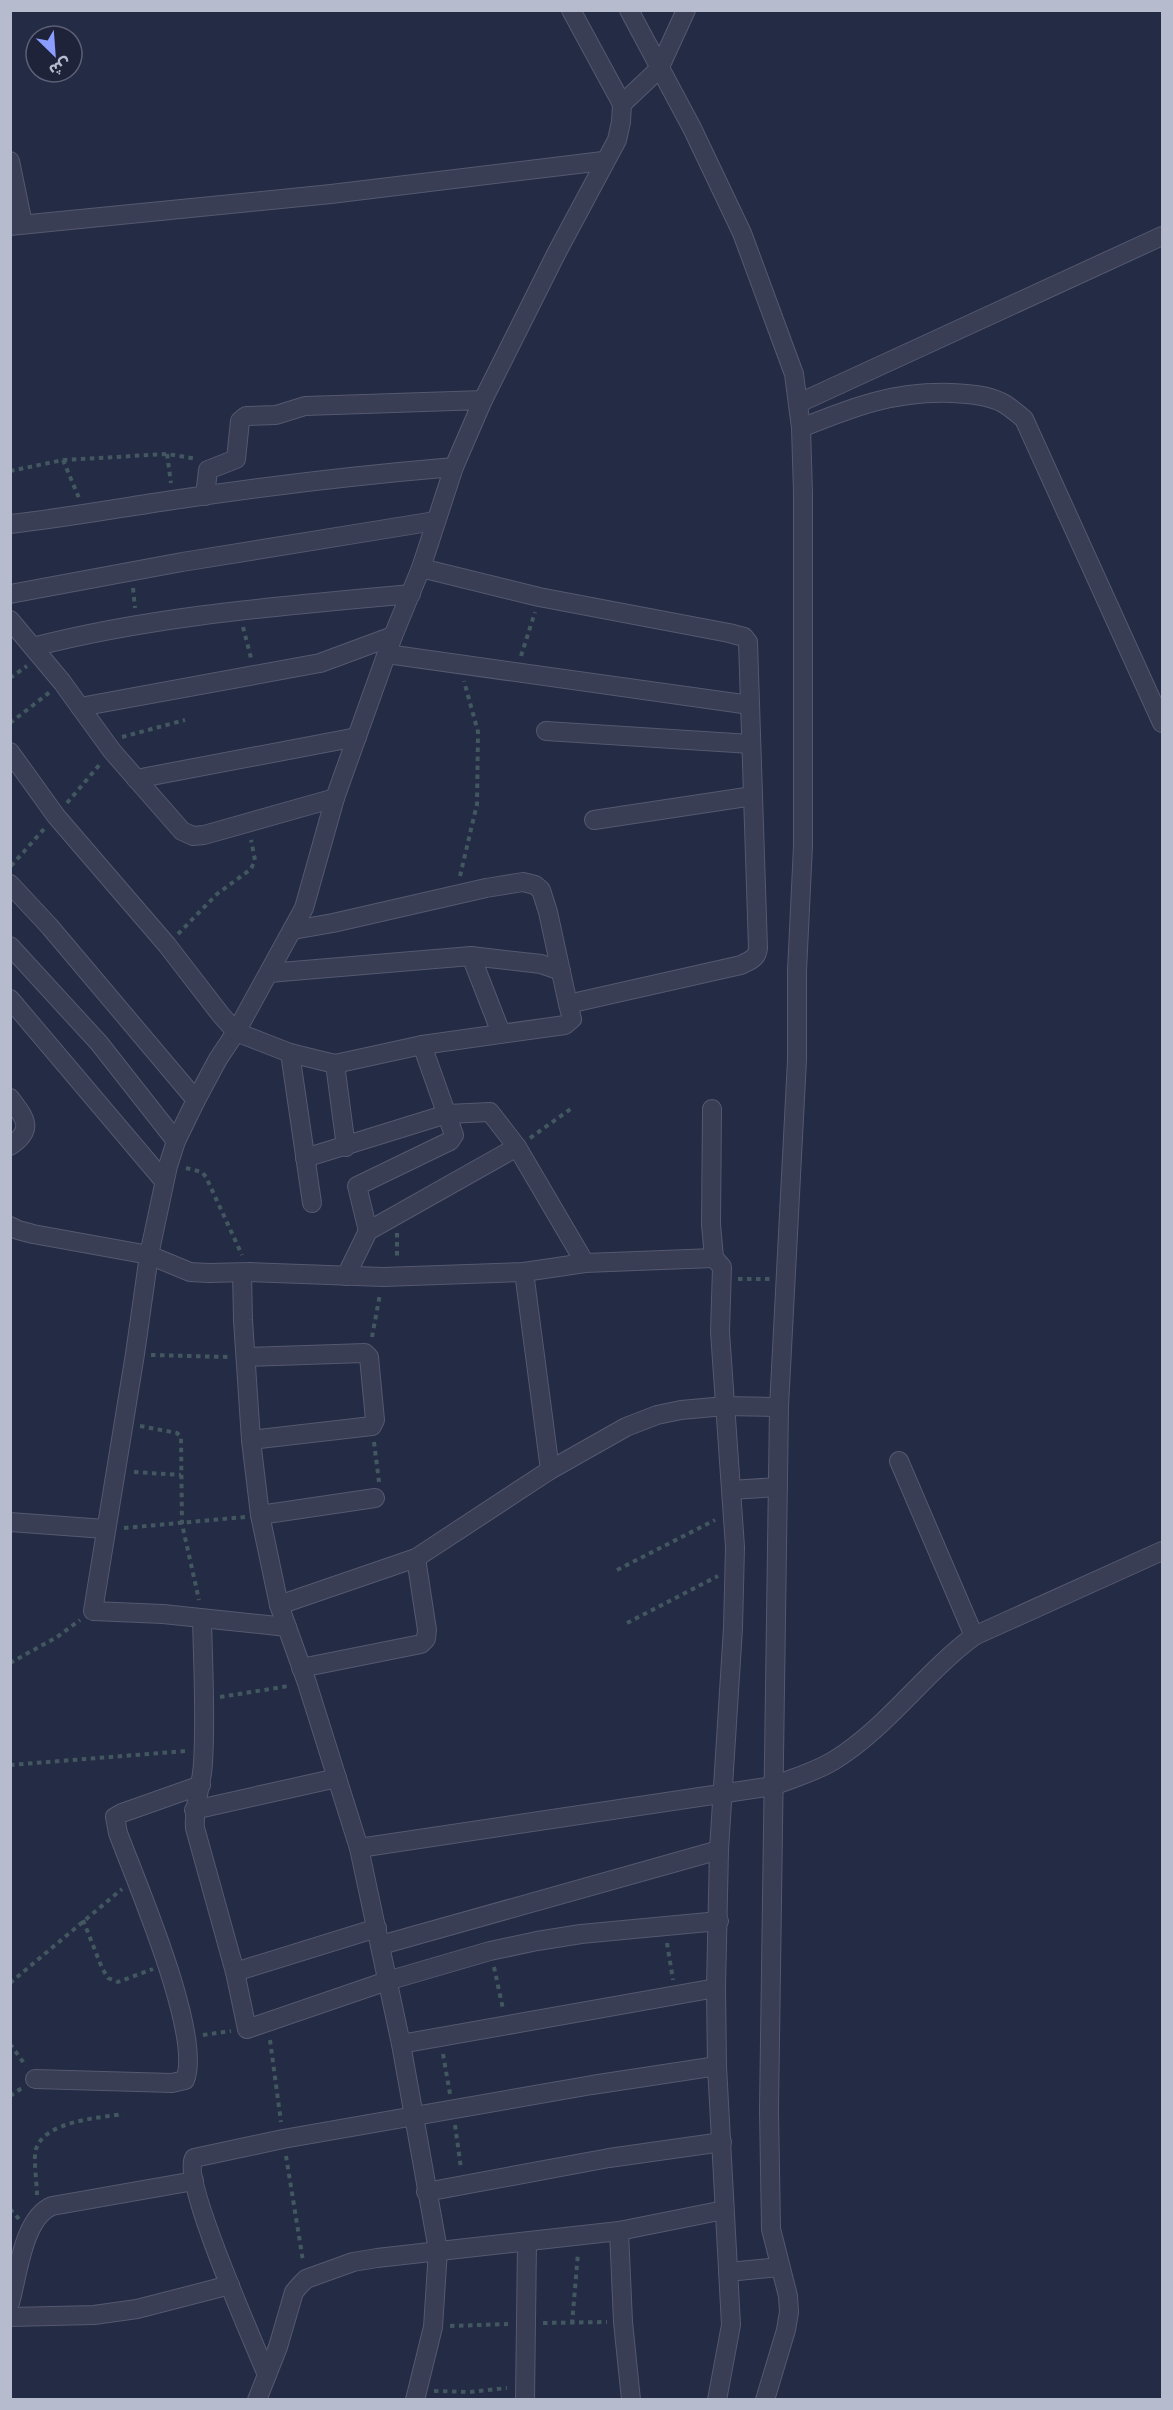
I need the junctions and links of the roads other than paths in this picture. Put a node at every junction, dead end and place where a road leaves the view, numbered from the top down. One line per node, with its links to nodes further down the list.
1 (571, 10): 5 (street)
2 (629, 10): 4 (street)
3 (686, 10): 4 (street)
4 (658, 69): 5 (street); 11 (street)
5 (622, 104): 7 (street)
6 (10, 161): 8 (street)
7 (603, 161): 8 (street); 10 (street)
8 (17, 225)
9 (1162, 236): 11 (street)
10 (483, 400): 13 (street); 14 (street)
11 (798, 403): 12 (street)
12 (801, 428): 26 (street); 69 (street)
13 (454, 467): 14 (street); 15 (street)
14 (205, 496): 16 (street)
15 (435, 521): 17 (street); 18 (street)
16 (10, 524)
17 (421, 568): 19 (street); 24 (street)
18 (10, 594)
19 (411, 594): 21 (street); 22 (street)
20 (10, 620): 22 (street)
21 (393, 636): 23 (street); 25 (street)
22 (33, 647): 25 (street)
23 (387, 654): 24 (street); 28 (street)
24 (750, 705): 29 (street)
25 (80, 707): 31 (street)
26 (1162, 723)
27 (546, 731): 29 (street)
28 (357, 736): 31 (street); 33 (street)
29 (751, 744): 32 (street)
30 (10, 752): 43 (street)
31 (136, 778): 33 (street)
32 (753, 796): 34 (street); 42 (street)
33 (335, 798): 36 (street)
34 (594, 819)
35 (10, 884): 49 (street)
36 (293, 930): 39 (street); 40 (street)
37 (10, 945): 52 (street)
38 (471, 956): 39 (street); 40 (street); 44 (street)
39 (561, 971): 42 (street)
40 (269, 973): 43 (street)
41 (10, 999): 57 (street)
42 (568, 1004): 44 (street)
43 (236, 1032): 46 (street); 49 (street)
44 (501, 1033): 45 (street)
45 (422, 1045): 47 (street); 51 (street)
46 (290, 1053): 47 (street); 56 (street)
47 (335, 1064): 54 (street)
48 (10, 1098): 53 (street)
49 (196, 1100): 52 (street)
50 (711, 1109): 62 (street)
51 (447, 1114): 54 (street); 55 (street); 60 (street)
52 (176, 1141): 57 (street)
53 (10, 1146)
54 (346, 1147): 56 (street)
55 (517, 1147): 60 (street); 63 (street)
56 (305, 1158): 58 (street)
57 (166, 1174): 61 (street)
58 (312, 1203)
59 (10, 1226): 61 (street)
60 (368, 1230): 66 (street)
61 (149, 1255): 65 (street); 78 (street)
62 (714, 1258): 63 (street); 68 (street)
63 (585, 1263): 64 (street)
64 (524, 1272): 66 (street); 72 (street)
65 (246, 1273): 66 (street); 67 (street)
66 (346, 1276)
67 (246, 1357): 70 (street); 70 (street)
68 (725, 1406): 69 (street); 72 (street); 74 (street)
69 (779, 1407): 73 (street)
70 (251, 1440): 76 (street)
71 (898, 1461): 84 (street)
72 (550, 1470): 80 (street)
73 (778, 1487): 74 (street); 88 (street)
74 (732, 1490): 89 (street)
75 (375, 1498): 76 (street)
76 (260, 1515): 81 (street)
77 (10, 1522): 78 (street)
78 (105, 1529): 82 (street)
79 (1162, 1551): 84 (street)
80 (416, 1558): 81 (street); 85 (street)
81 (279, 1605): 83 (street)
82 (202, 1619): 83 (street); 87 (street)
83 (287, 1627): 85 (street)
84 (974, 1636): 88 (street)
85 (304, 1676): 86 (street)
86 (337, 1778): 90 (street); 91 (street)
87 (201, 1785): 90 (street); 100 (street)
88 (773, 1786): 89 (street); 110 (street)
89 (722, 1793): 91 (street); 92 (street)
90 (194, 1810): 95 (street)
91 (359, 1848): 94 (street)
92 (719, 1850): 93 (street); 94 (street)
93 (719, 1921): 96 (street); 97 (street)
94 (379, 1936): 95 (street); 96 (street)
95 (235, 1972): 96 (street)
96 (387, 1981): 98 (street)
97 (716, 1988): 98 (street); 99 (street)
98 (400, 2044): 101 (street)
99 (717, 2066): 101 (street); 102 (street)
100 (35, 2079)
101 (413, 2118): 103 (street); 104 (street)
102 (722, 2142): 104 (street); 105 (street)
103 (194, 2181): 109 (street); 112 (street)
104 (426, 2192): 108 (street)
105 (724, 2210): 106 (street); 111 (street)
106 (619, 2231): 107 (street); 119 (street)
107 (527, 2243): 108 (street); 116 (street)
108 (438, 2250): 115 (street); 117 (street)
109 (17, 2252): 113 (street)
110 (780, 2267): 111 (street); 121 (street)
111 (728, 2272): 120 (street)
112 (230, 2285): 114 (street); 115 (street)
113 (10, 2303)
114 (10, 2317)
115 (267, 2375): 118 (street)
116 (525, 2393)
117 (417, 2395)
118 (257, 2400)
119 (631, 2400)
120 (717, 2400)
121 (765, 2400)

